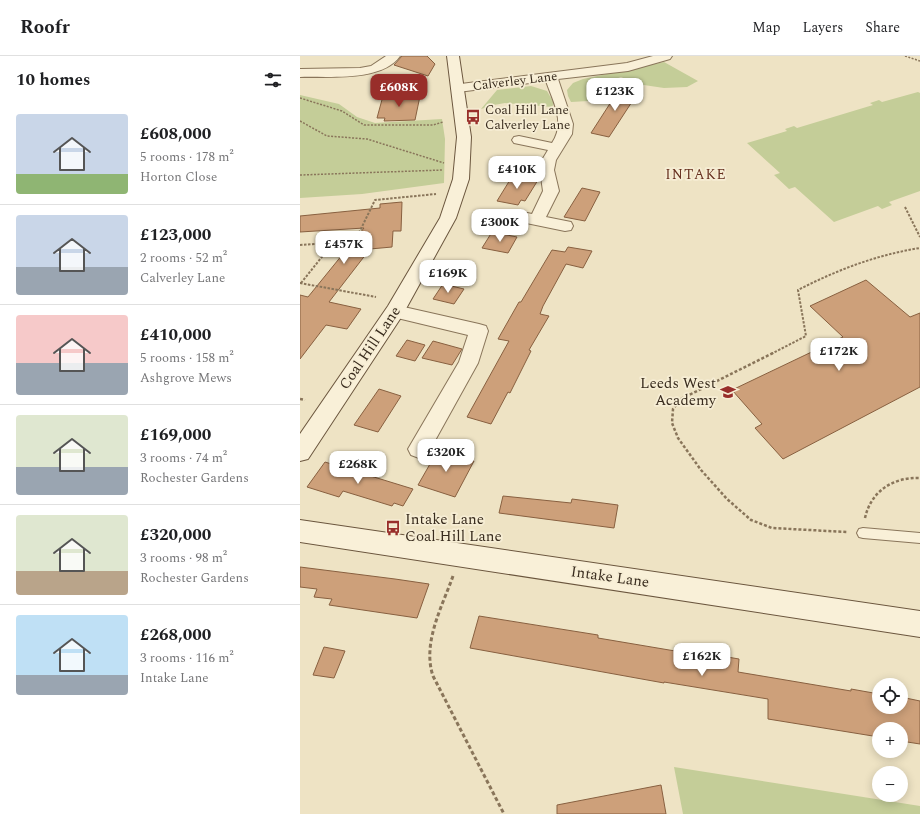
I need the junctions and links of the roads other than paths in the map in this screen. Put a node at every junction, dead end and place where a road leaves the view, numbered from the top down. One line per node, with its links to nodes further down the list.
1 (394, 56): 4 (street)
2 (453, 56): 6 (street, Coal Hill Lane)
3 (666, 56): 5 (street, Calverley Lane)
4 (300, 73)
5 (551, 76): 6 (street, Calverley Lane); 8 (street)
6 (458, 88): 12 (street, Coal Hill Lane)
7 (519, 140): 8 (street)
8 (557, 148): 10 (street)
9 (513, 215): 10 (street)
10 (537, 220): 11 (street)
11 (565, 226)
12 (395, 311): 13 (street); 14 (street, Coal Hill Lane)
13 (419, 449)
14 (300, 452)
15 (300, 531): 18 (street, Intake Lane)
16 (863, 533): 17 (lane)
17 (920, 538)
18 (920, 624)

